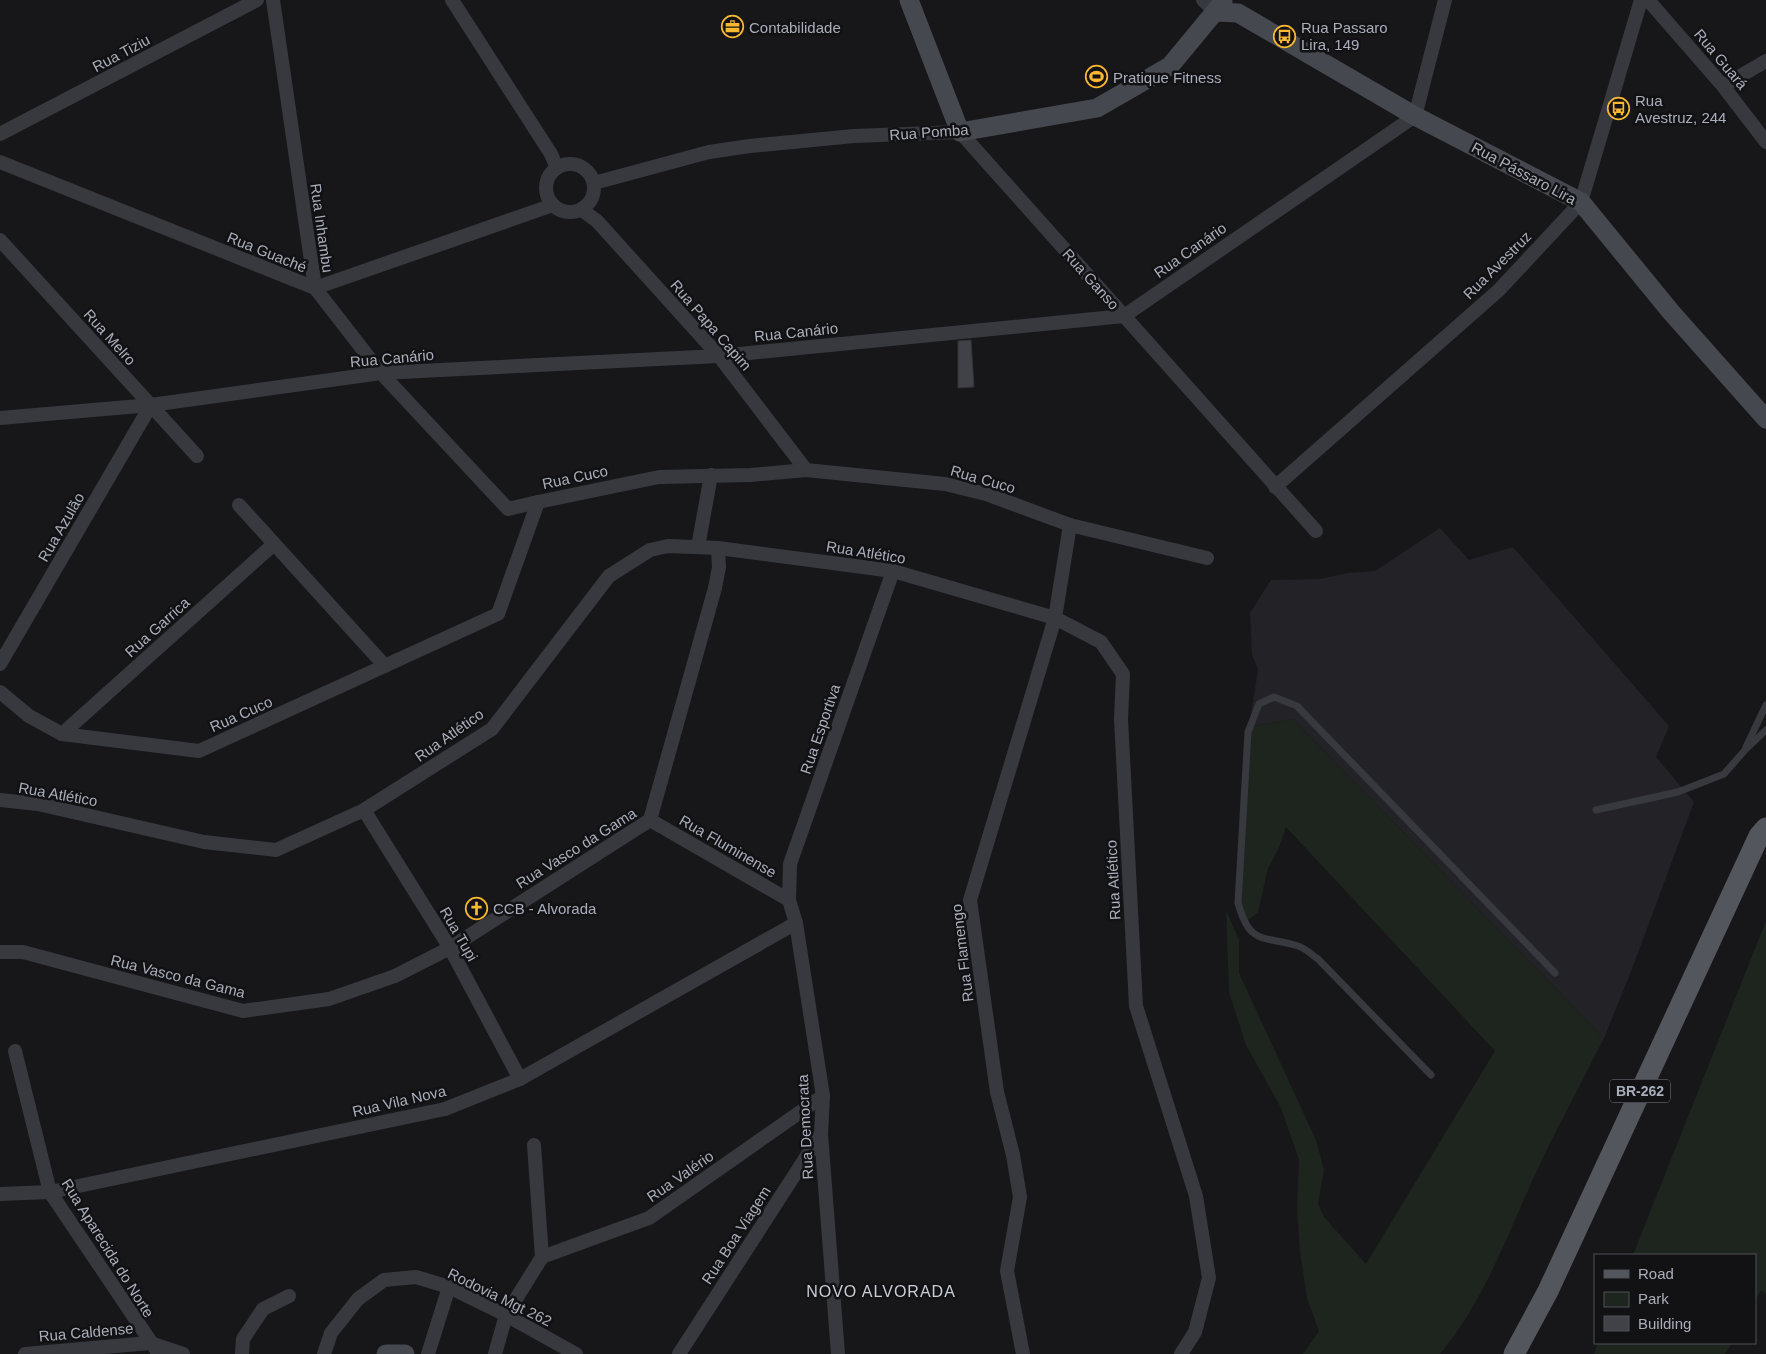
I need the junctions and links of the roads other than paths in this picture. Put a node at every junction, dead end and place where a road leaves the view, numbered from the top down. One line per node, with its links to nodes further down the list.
1 (257, 0): 13 (street, Rua Tiziu)
2 (272, 0): 22 (street, Rua Inhambu)
3 (452, 0): 16 (street)
4 (909, 0): 12 (street, Rua Ganso)
5 (1445, 0): 11 (street)
6 (1641, 0): 18 (street, Rua Avestruz)
7 (1648, 0): 10 (street, Rua Guará)
8 (1215, 4): 11 (street, Rua Pássaro Lira); 12 (street, Rua Pomba)
9 (1766, 61): 10 (street)
10 (1724, 86): 14 (street, Rua Guará)
11 (1415, 116): 18 (street, Rua Pássaro Lira); 23 (street, Rua Canário)
12 (960, 132): 17 (street, Rua Pomba); 23 (street, Rua Ganso)
13 (0, 134)
14 (1766, 142)
15 (0, 162): 22 (street, Rua Guaché)
16 (557, 168): 17 (street); 19 (street)
17 (594, 184): 20 (street)
18 (1581, 202): 28 (street, Rua Pássaro Lira); 32 (street, Rua Avestruz)
19 (553, 205): 20 (street); 22 (street, Rua Guaché)
20 (582, 210): 24 (street, Rua Papa Capim)
21 (0, 240): 26 (street, Rua Melro)
22 (315, 288): 25 (street, Rua Inhambu)
23 (1124, 316): 24 (street, Rua Canário); 32 (street, Rua Ganso)
24 (719, 356): 25 (street, Rua Canário); 30 (street, Rua Papa Capim)
25 (381, 373): 26 (street, Rua Canário); 33 (street, Rua Inhambu)
26 (151, 406): 27 (street, Rua Canário); 29 (street, Rua Melro); 43 (street, Rua Azulão)
27 (0, 418)
28 (1766, 419)
29 (196, 456)
30 (806, 470): 31 (street, Rua Cuco); 35 (street, Rua Cuco)
31 (711, 475): 33 (street, Rua Cuco); 38 (street)
32 (1275, 487): 36 (street, Rua Ganso)
33 (538, 502): 44 (street, Rua Cuco)
34 (239, 505): 37 (street)
35 (1070, 525): 40 (street, Rua Cuco); 42 (street, Rua Flamengo)
36 (1316, 532)
37 (274, 544): 44 (street); 48 (street, Rua Garrica)
38 (698, 547): 39 (street, Rua Atlético); 51 (street, Rua Atlético)
39 (718, 548): 41 (street, Rua Atlético); 53 (street, Rua Vasco da Gama)
40 (1207, 558)
41 (893, 571): 42 (street, Rua Atlético); 55 (street, Rua Esportiva)
42 (1055, 618): 84 (street, Rua Flamengo); 85 (street, Rua Atlético)
43 (0, 664)
44 (385, 666): 48 (street, Rua Cuco)
45 (0, 692): 48 (street, Rua Cuco)
46 (1766, 705): 49 (lane)
47 (1766, 730): 49 (lane)
48 (62, 734)
49 (1746, 749): 52 (lane)
50 (0, 800): 51 (street, Rua Atlético)
51 (364, 810): 57 (street, Rua Tupi)
52 (1596, 810)
53 (650, 820): 55 (street, Rua Fluminense); 57 (street, Rua Vasco da Gama)
54 (1766, 828): 86 (main road, BR-262)
55 (789, 900): 56 (street, Rua Democrata)
56 (796, 923): 62 (street, Rua Vila Nova); 63 (street, Rua Democrata)
57 (450, 948): 58 (street, Rua Vasco da Gama); 62 (street, Rua Tupi)
58 (0, 952)
59 (1556, 973): 61 (lane)
60 (16, 1051): 66 (street, Rua Aparecida do Norte)
61 (1431, 1075)
62 (520, 1079): 66 (street, Rua Vila Nova)
63 (823, 1096): 64 (street, Rua Democrata); 68 (street, Rua Valério)
64 (821, 1134): 82 (street, Rua Boa Viagem); 83 (street, Rua Democrata)
65 (534, 1145): 68 (street)
66 (50, 1192): 67 (street, Rua Vila Nova); 72 (street, Rua Aparecida do Norte)
67 (0, 1194)
68 (542, 1257): 71 (street)
69 (449, 1287): 71 (street, Rodovia Mgt 262); 76 (street, Rodovia Mgt 262); 79 (street)
70 (289, 1296): 75 (street)
71 (506, 1314): 80 (street); 81 (street, Rodovia Mgt 262)
72 (154, 1349): 73 (street, Rua Caldense); 74 (street)
73 (25, 1354)
74 (183, 1354)
75 (242, 1354)
76 (324, 1354)
77 (386, 1354): 78 (street)
78 (406, 1354)
79 (428, 1354)
80 (495, 1354)
81 (576, 1354)
82 (679, 1354)
83 (838, 1354)
84 (1023, 1354)
85 (1181, 1354)
86 (1514, 1354)

